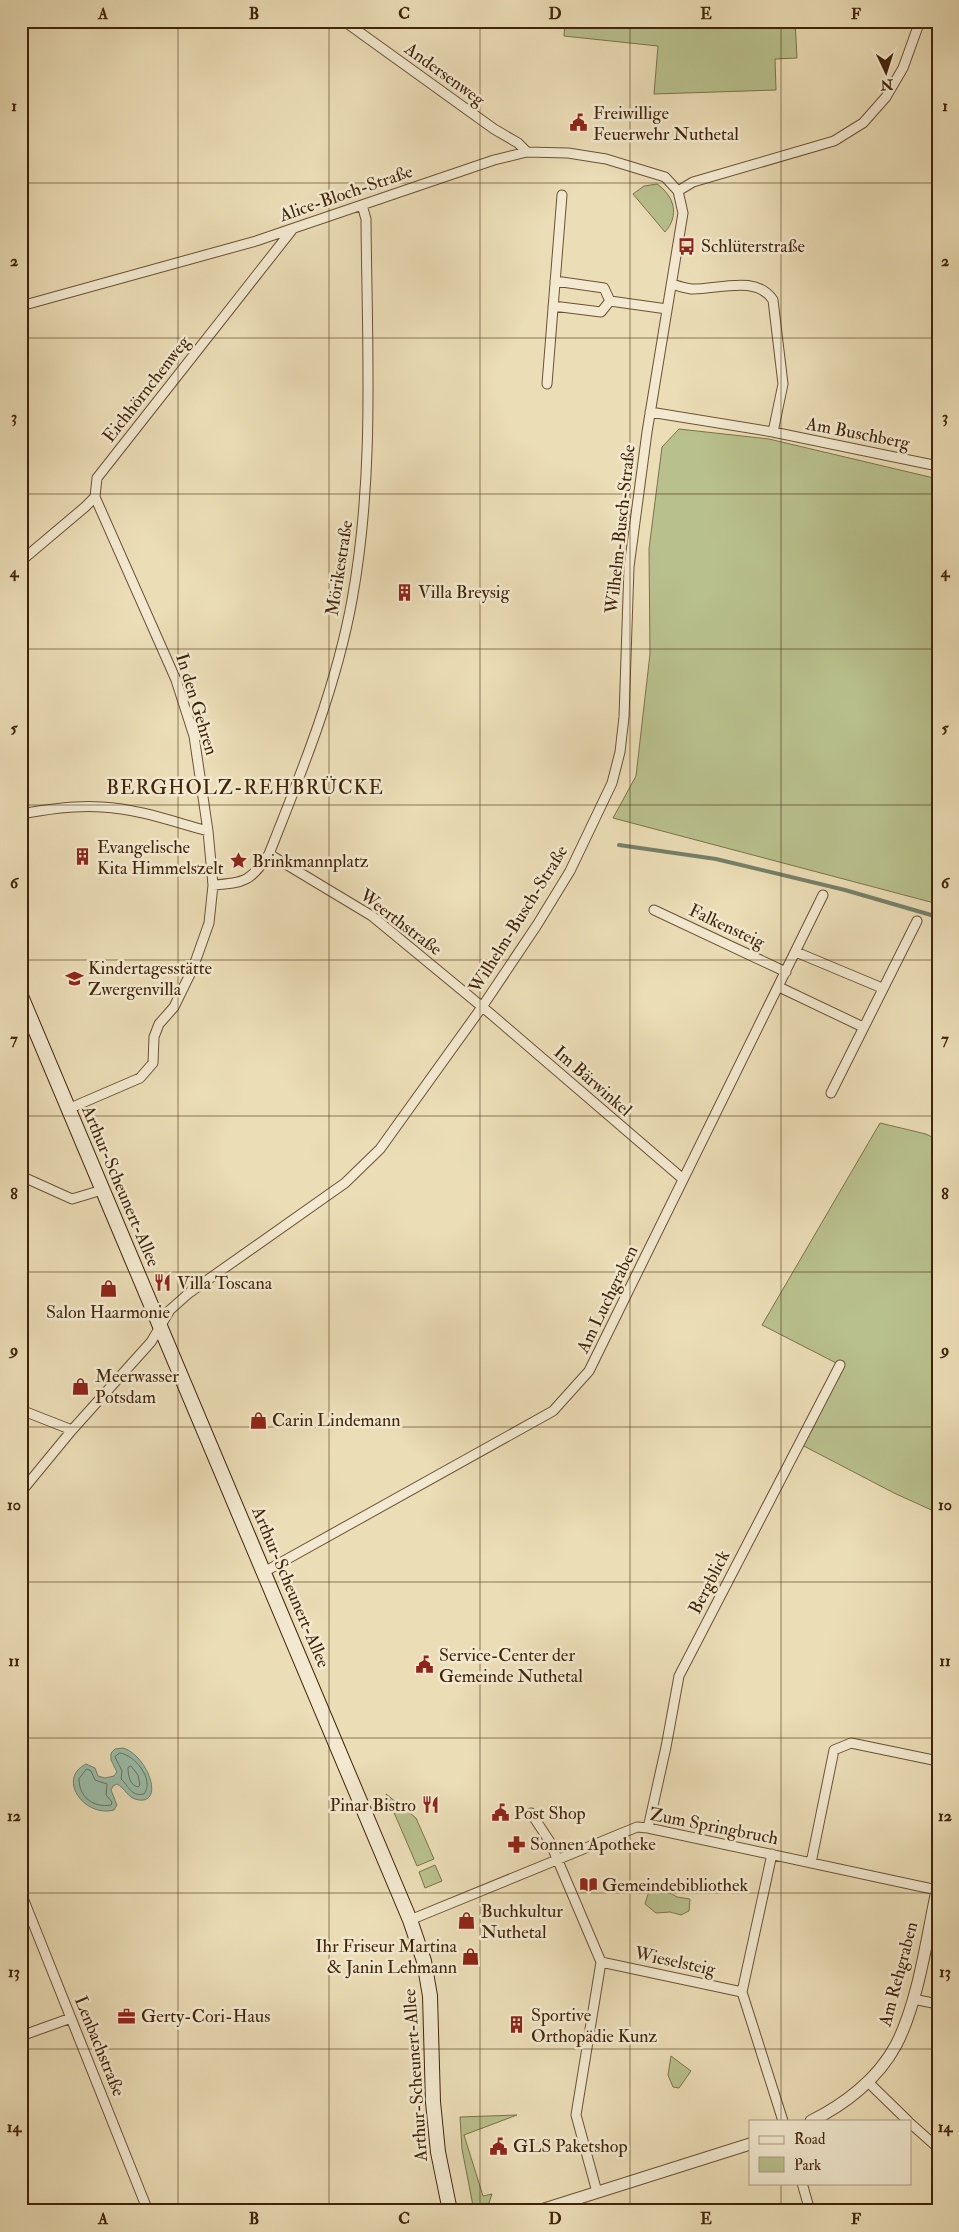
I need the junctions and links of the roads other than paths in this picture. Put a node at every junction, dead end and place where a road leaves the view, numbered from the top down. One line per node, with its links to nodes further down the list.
1 (344, 21): 3 (street, Andersenweg)
2 (920, 21): 4 (street)
3 (527, 152): 4 (street, Alice-Bloch-Straße); 6 (street, Alice-Bloch-Straße)
4 (678, 190): 9 (street, Wilhelm-Busch-Straße)
5 (562, 195): 8 (street)
6 (362, 205): 7 (street, Alice-Bloch-Straße); 22 (street, Mörikestraße)
7 (293, 229): 11 (street, Alice-Bloch-Straße); 18 (street, Eichhörnchenweg)
8 (555, 281): 10 (street); 12 (street)
9 (672, 284): 13 (street, Wilhelm-Busch-Straße); 16 (street)
10 (610, 301): 12 (street); 13 (street)
11 (21, 306)
12 (554, 306): 14 (street)
13 (667, 309): 15 (street, Wilhelm-Busch-Straße)
14 (547, 384)
15 (650, 412): 16 (street, Am Buschberg); 32 (street, Wilhelm-Busch-Straße)
16 (772, 432): 17 (street, Am Buschberg)
17 (938, 466)
18 (94, 497): 19 (street, Eichhörnchenweg); 21 (street, In den Gehren)
19 (21, 561)
20 (21, 814): 21 (street)
21 (208, 831): 23 (street, In den Gehren)
22 (270, 854): 23 (street, Mörikestraße); 32 (street, Weerthstraße)
23 (213, 885): 35 (street, In den Gehren)
24 (823, 895): 27 (street, Am Luchgraben)
25 (654, 910): 28 (street, Falkensteig)
26 (917, 921): 30 (street)
27 (796, 952): 28 (street, Am Luchgraben); 30 (street)
28 (786, 972): 29 (street, Am Luchgraben)
29 (779, 987): 33 (street); 37 (street, Am Luchgraben)
30 (882, 988): 33 (street)
31 (21, 996): 35 (main road, Arthur-Scheunert-Allee)
32 (482, 1007): 37 (street, Im Bärwinkel); 39 (street, Wilhelm-Busch-Straße)
33 (863, 1027): 34 (street)
34 (831, 1093)
35 (68, 1109): 38 (main road, Arthur-Scheunert-Allee)
36 (21, 1176): 38 (street)
37 (683, 1179): 44 (street, Am Luchgraben)
38 (102, 1190): 39 (main road, Arthur-Scheunert-Allee)
39 (159, 1326): 42 (street, Wilhelm-Busch-Straße); 44 (main road, Arthur-Scheunert-Allee)
40 (840, 1365): 47 (street, Bergblick)
41 (21, 1410): 42 (street)
42 (72, 1430): 43 (street, Wilhelm-Busch-Straße)
43 (21, 1492)
44 (264, 1572): 53 (main road, Arthur-Scheunert-Allee)
45 (938, 1761): 50 (street)
46 (531, 1812): 49 (street)
47 (648, 1828): 48 (street, Zum Springbruch); 49 (street, Zum Springbruch)
48 (772, 1854): 50 (street, Zum Springbruch); 55 (street)
49 (557, 1859): 53 (street, Zum Springbruch); 54 (street)
50 (811, 1863): 51 (street, Zum Springbruch)
51 (937, 1888): 56 (street, Am Rehgraben)
52 (21, 1893): 58 (street, Lenbachstraße)
53 (410, 1920): 71 (main road, Arthur-Scheunert-Allee)
54 (602, 1962): 55 (street, Wieselsteig); 68 (street)
55 (742, 1992): 61 (street)
56 (913, 1999): 57 (street); 60 (street, Am Rehgraben)
57 (938, 2004)
58 (71, 2018): 59 (street); 70 (street, Lenbachstraße)
59 (21, 2036)
60 (868, 2082): 62 (street, Am Rehgraben); 63 (street)
61 (783, 2120)
62 (813, 2120)
63 (907, 2120)
64 (912, 2125): 66 (street)
65 (749, 2144): 68 (street)
66 (938, 2148)
67 (802, 2184): 73 (street)
68 (597, 2192): 72 (street)
69 (938, 2204): 74 (street)
70 (148, 2211)
71 (450, 2211)
72 (538, 2211)
73 (810, 2211)
74 (930, 2211)

